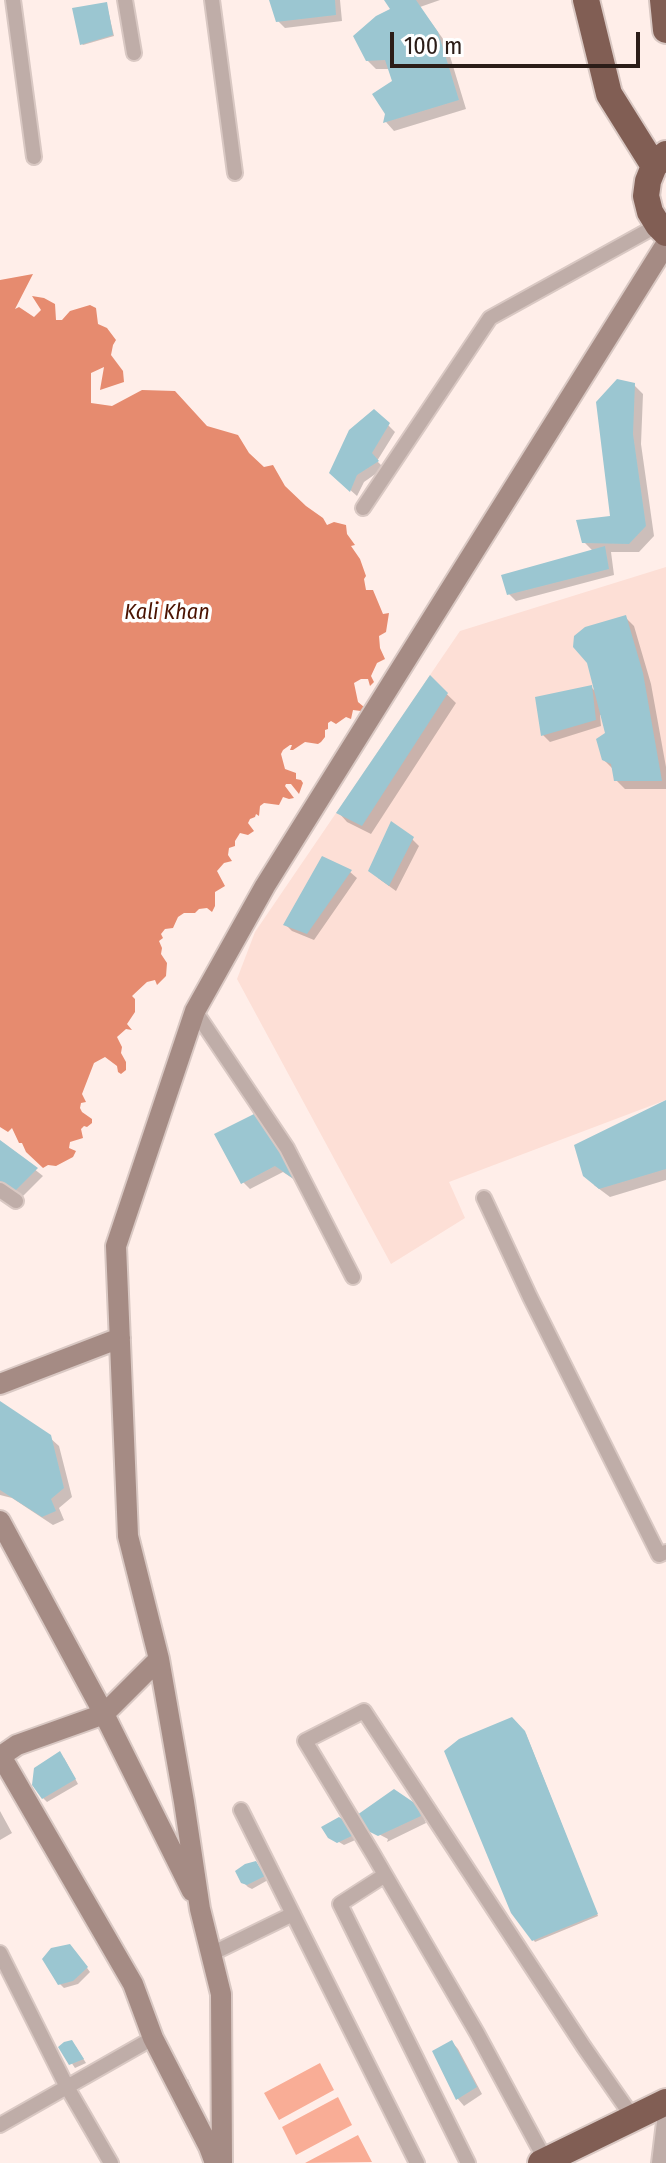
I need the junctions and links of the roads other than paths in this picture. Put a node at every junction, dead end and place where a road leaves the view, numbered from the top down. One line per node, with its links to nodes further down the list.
1 (13, 0): 8 (street)
2 (125, 0): 7 (street)
3 (212, 0): 10 (street)
4 (586, 0): 9 (highway)
5 (663, 0): 6 (highway)
6 (666, 30)
7 (134, 53)
8 (34, 157)
9 (660, 160): 11 (highway)
10 (235, 173)
11 (663, 234): 12 (street); 13 (main road)
12 (363, 508)
13 (195, 1011): 17 (street); 18 (main road)
14 (0, 1190): 16 (street)
15 (484, 1198): 21 (street)
16 (16, 1201)
17 (353, 1277)
18 (120, 1338): 19 (main road); 22 (main road)
19 (0, 1384)
20 (0, 1521): 23 (main road)
21 (666, 1552)
22 (159, 1659): 23 (main road); 27 (main road)
23 (104, 1714): 24 (main road); 27 (main road)
24 (0, 1756): 31 (main road)
25 (241, 1810): 28 (street)
26 (385, 1875): 34 (street); 36 (street); 41 (street)
27 (200, 1909): 30 (main road)
28 (293, 1914): 30 (street); 40 (street)
29 (0, 1953): 32 (street)
30 (211, 1954): 39 (main road)
31 (153, 2038): 32 (street); 38 (main road)
32 (67, 2087): 35 (street); 37 (street)
33 (666, 2104): 34 (highway); 42 (street)
34 (634, 2119): 36 (highway)
35 (0, 2125)
36 (544, 2162)
37 (111, 2163)
38 (215, 2163)
39 (222, 2163)
40 (417, 2163)
41 (468, 2163)
42 (659, 2163)

